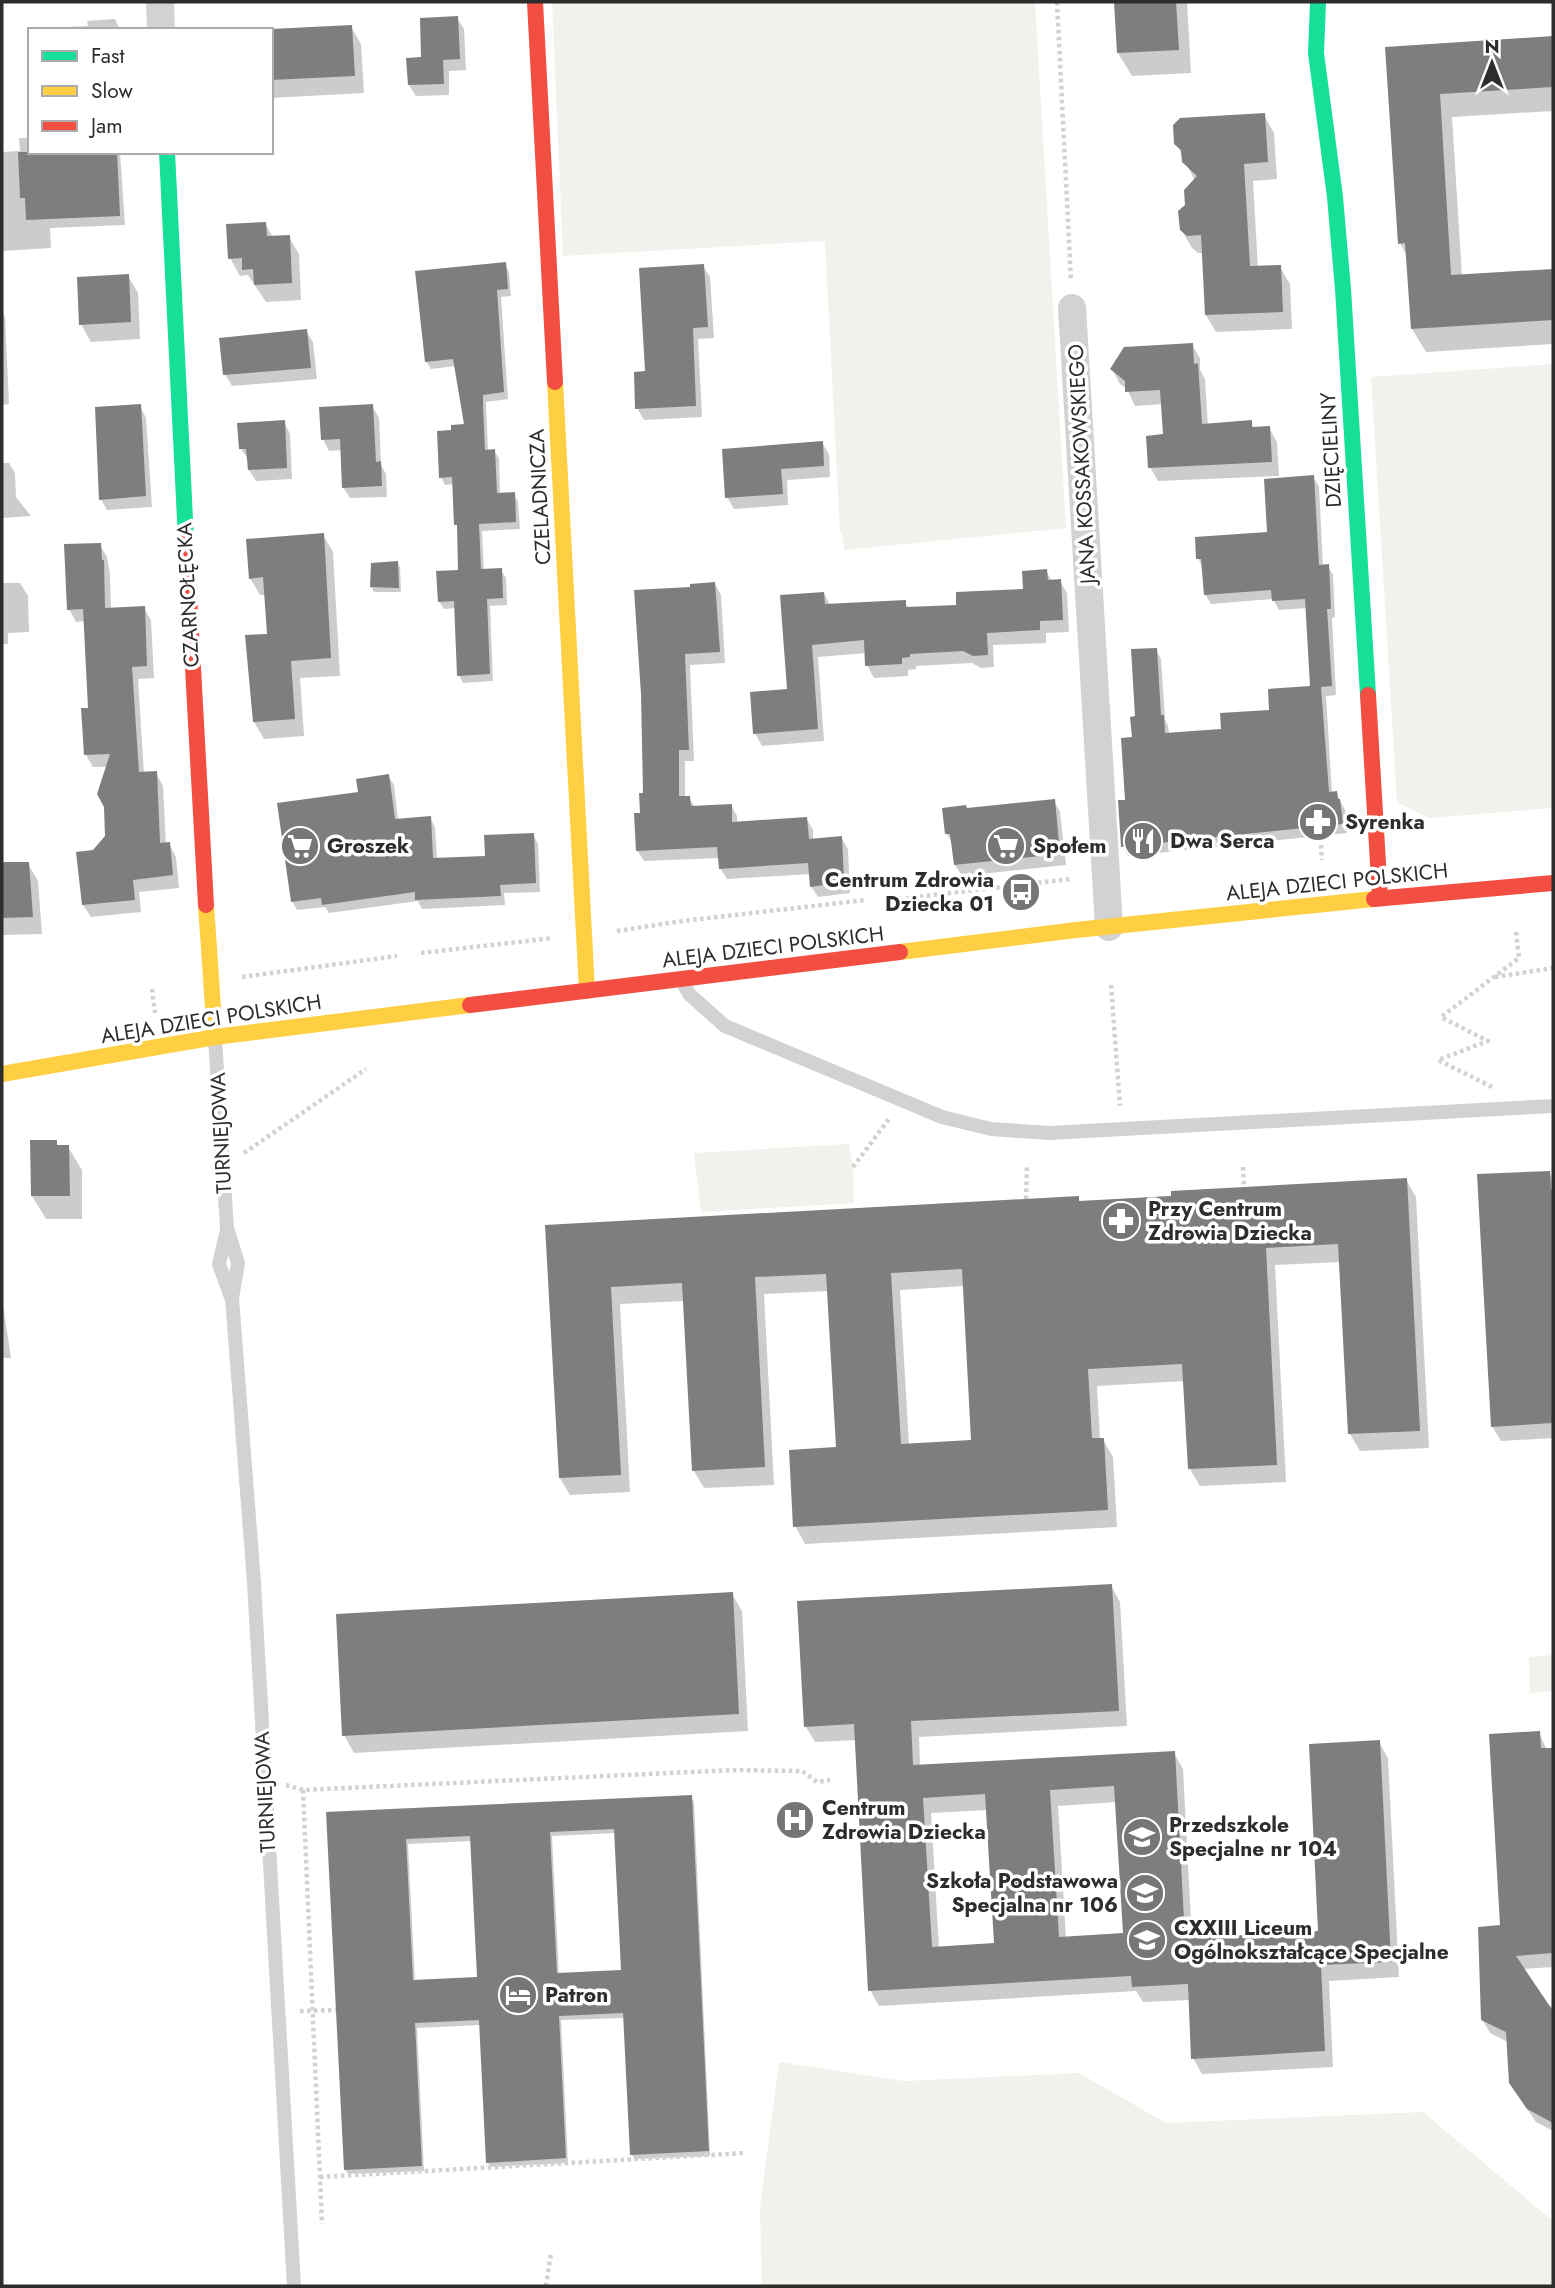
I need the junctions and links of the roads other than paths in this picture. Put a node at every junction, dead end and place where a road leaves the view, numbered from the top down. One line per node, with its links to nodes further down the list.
1 (160, 2): 4 (street)
2 (535, 2): 11 (street, CZELADNICZA)
3 (1318, 2): 8 (street, DZIĘCIELINY)
4 (161, 28)
5 (167, 154): 12 (street, CZARNOŁĘCKA)
6 (1072, 308): 9 (street, JANA KOSSAKOWSKIEGO)
7 (1553, 883): 8 (street, ALEJA DZIECI POLSKICH)
8 (1380, 897): 9 (street, ALEJA DZIECI POLSKICH)
9 (1109, 927): 10 (street, ALEJA DZIECI POLSKICH)
10 (682, 979): 11 (street, ALEJA DZIECI POLSKICH); 14 (lane)
11 (587, 991): 12 (street, ALEJA DZIECI POLSKICH)
12 (215, 1037): 13 (street, ALEJA DZIECI POLSKICH); 15 (lane, TURNIEJOWA)
13 (2, 1074)
14 (1553, 1107)
15 (294, 2286)

